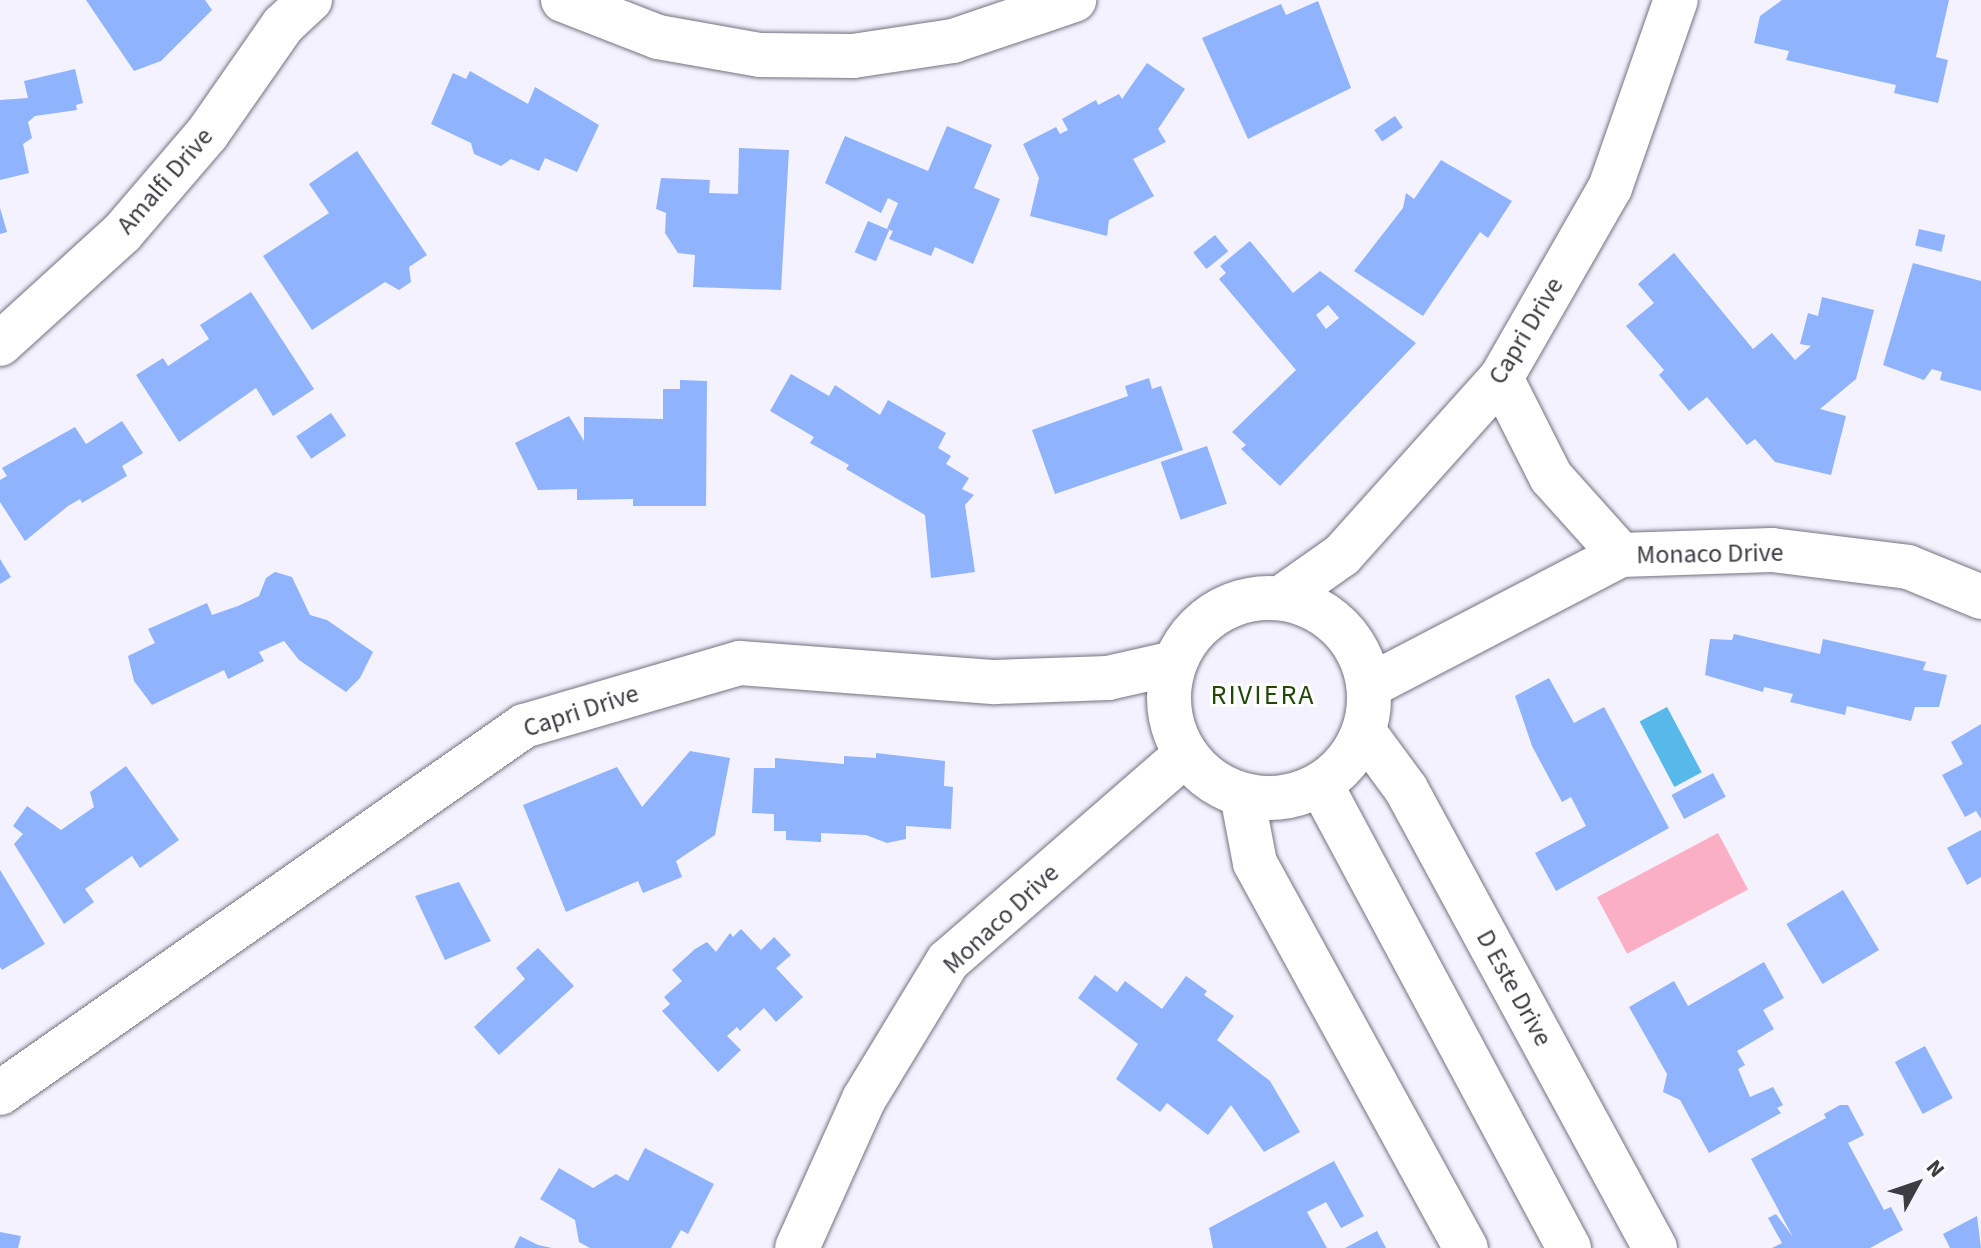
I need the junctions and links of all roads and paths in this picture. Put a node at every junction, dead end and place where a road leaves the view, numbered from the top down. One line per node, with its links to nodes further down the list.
1 (310, 0): 5 (street, Amalfi Drive)
2 (563, 0): 3 (street)
3 (1074, 0)
4 (1676, 0): 6 (street, Capri Drive)
5 (0, 344)
6 (1501, 378): 7 (street); 9 (street, Capri Drive)
7 (1621, 555): 8 (street, Monaco Drive); 11 (street, Monaco Drive)
8 (1981, 597)
9 (1281, 598): 10 (street); 11 (street)
10 (1174, 663): 13 (street); 16 (street, Capri Drive)
11 (1369, 686): 12 (street)
12 (1364, 732): 14 (street); 20 (street, D Este Drive)
13 (1186, 754): 15 (street); 17 (street, Monaco Drive)
14 (1321, 785): 15 (street); 19 (street)
15 (1242, 795): 18 (street)
16 (0, 1093)
17 (797, 1248)
18 (1466, 1248)
19 (1569, 1248)
20 (1655, 1248)

